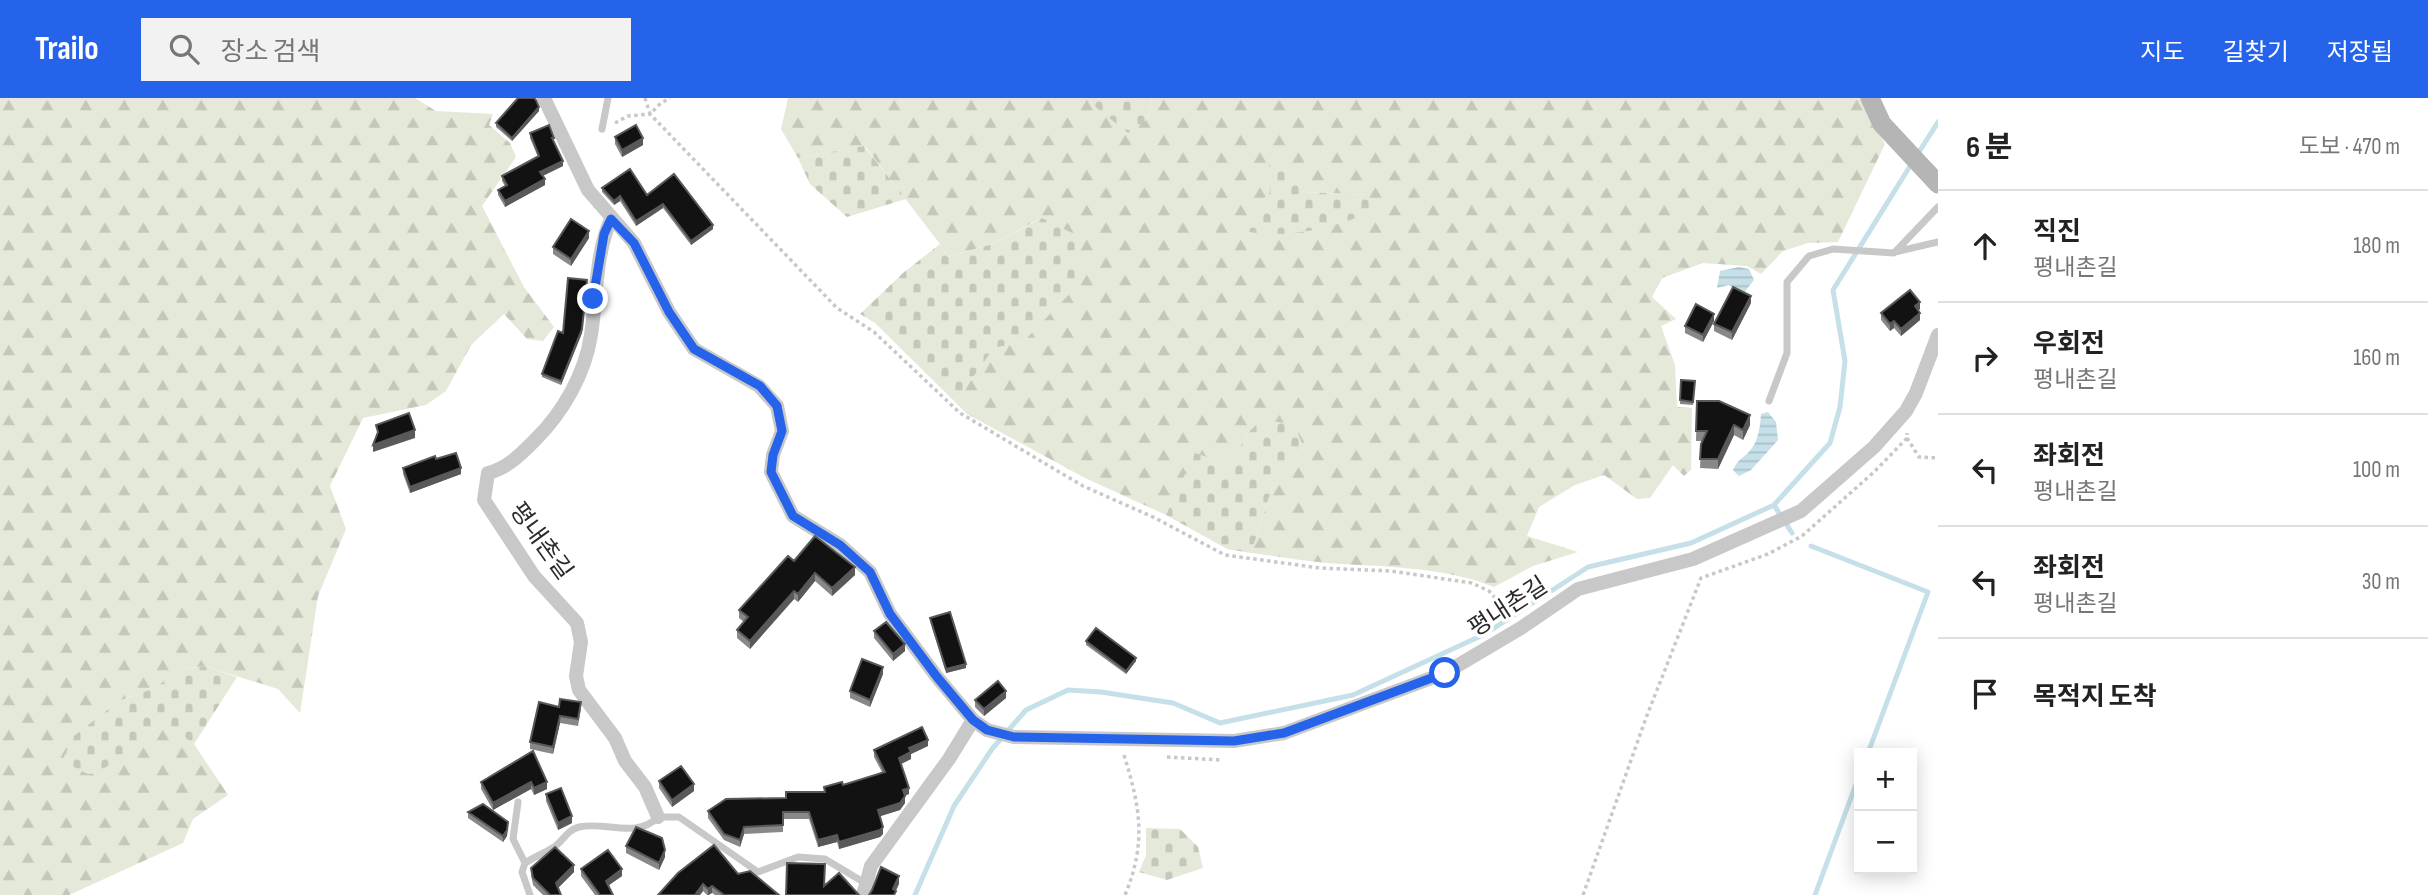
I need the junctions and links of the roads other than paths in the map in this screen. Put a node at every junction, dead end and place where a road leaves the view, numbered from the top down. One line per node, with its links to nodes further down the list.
1 (544, 98): 7 (street, 평내촌길)
2 (608, 98): 4 (lane)
3 (1870, 98): 5 (main road)
4 (602, 129)
5 (1936, 183)
6 (1938, 207): 9 (lane)
7 (611, 219): 12 (street, 평내촌길); 14 (street, 평내촌길)
8 (1938, 242): 9 (lane)
9 (1894, 253): 11 (lane)
10 (1938, 335): 12 (street, 평내촌길)
11 (1769, 401)
12 (973, 720): 16 (street)
13 (518, 802): 15 (lane)
14 (658, 817): 15 (lane); 16 (lane)
15 (525, 863): 17 (lane)
16 (864, 889)
17 (530, 895)

